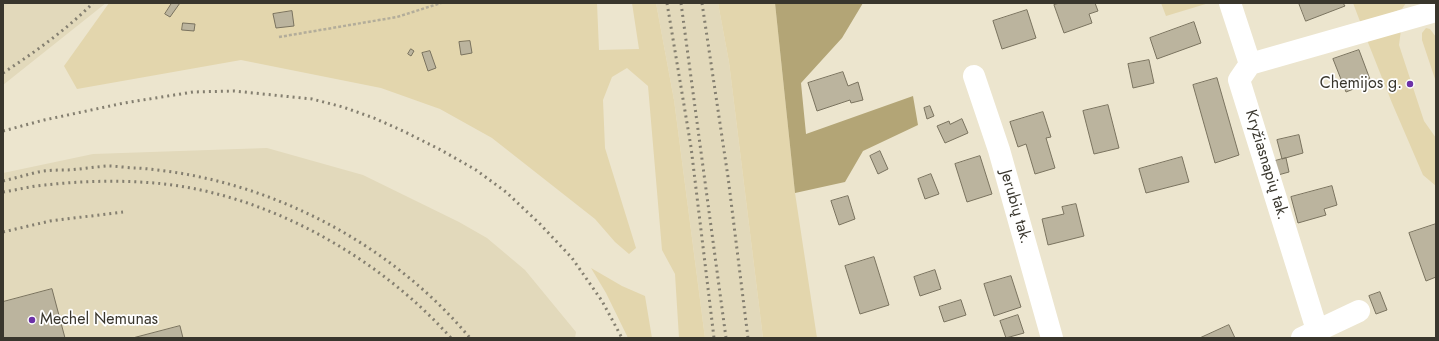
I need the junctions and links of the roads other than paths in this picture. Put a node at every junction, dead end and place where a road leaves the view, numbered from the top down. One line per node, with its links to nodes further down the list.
1 (1230, 3): 3 (street)
2 (1436, 10): 3 (street)
3 (1250, 64): 6 (street, Kryžiasnapių tak.)
4 (974, 76): 7 (street, Jerubių tak.)
5 (1359, 311): 6 (street)
6 (1310, 334)
7 (1052, 338)

